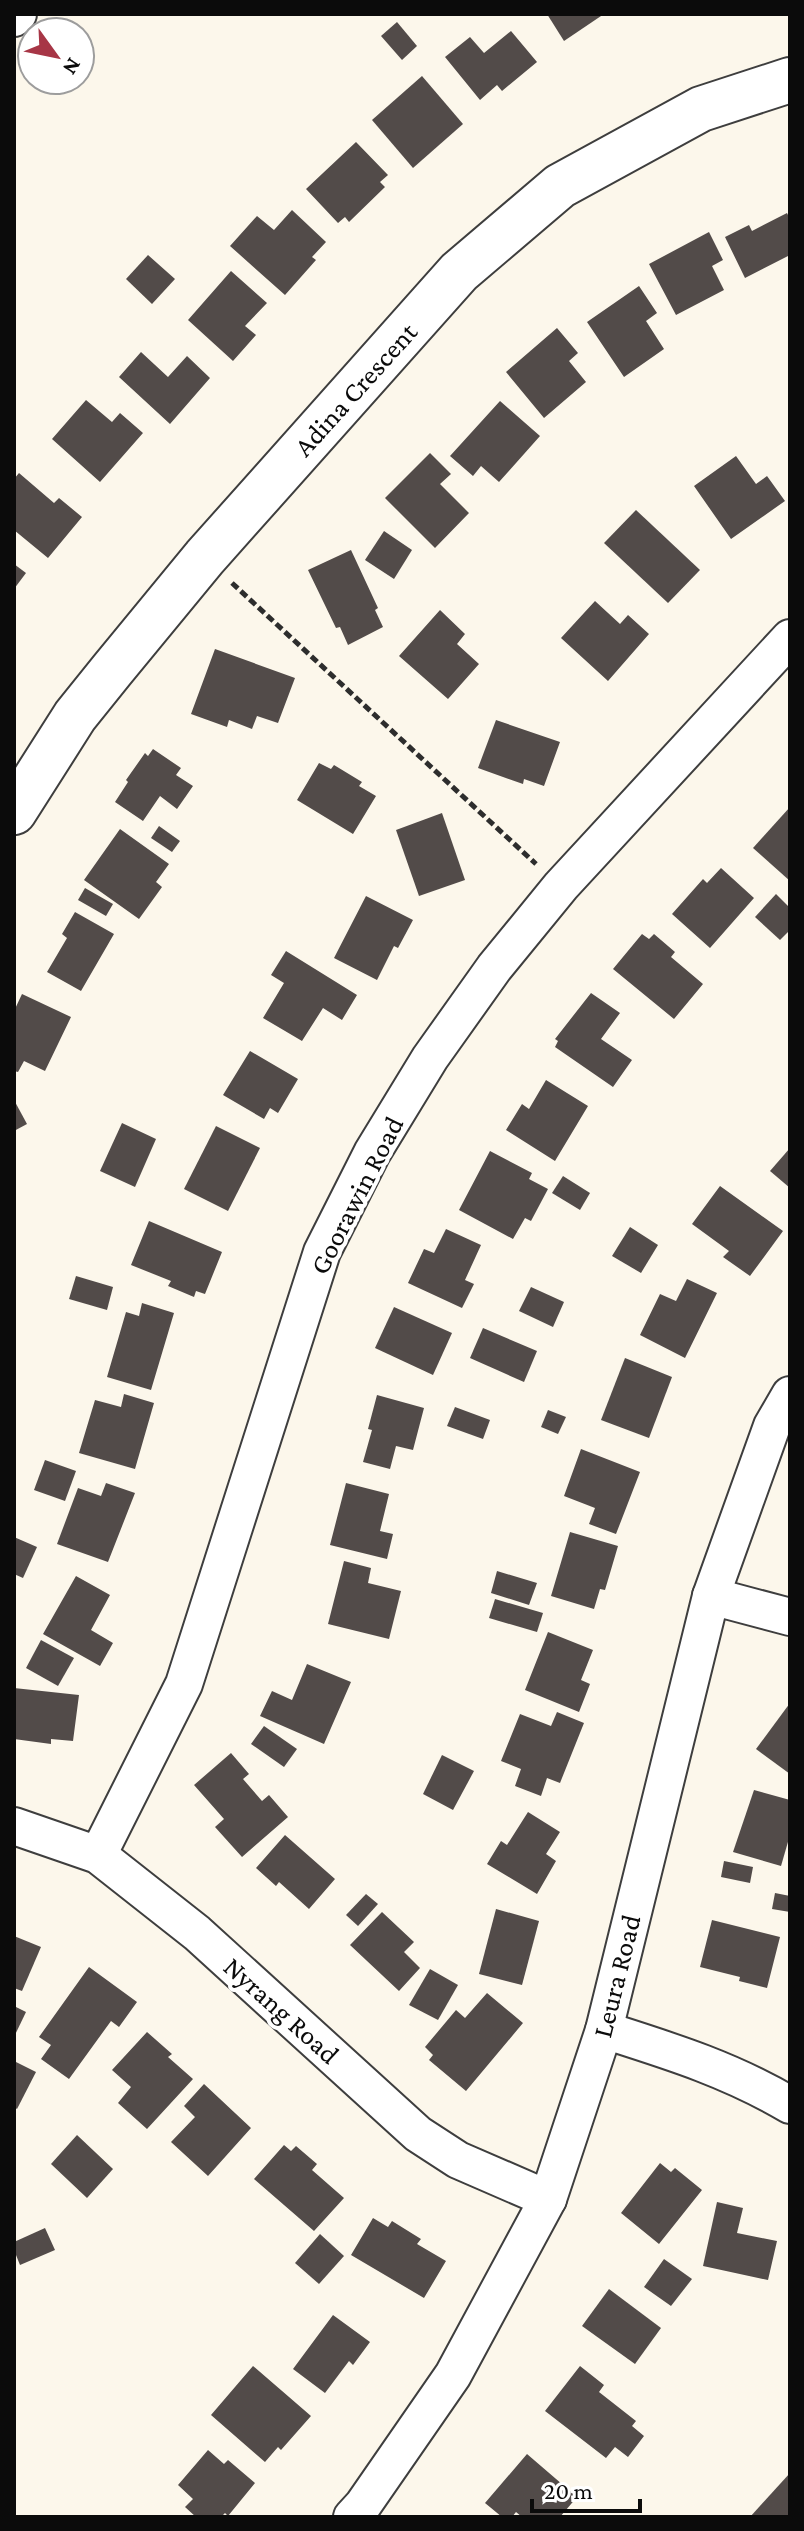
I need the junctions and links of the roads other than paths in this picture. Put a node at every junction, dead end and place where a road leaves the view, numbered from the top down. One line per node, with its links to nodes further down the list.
1 (790, 80): 3 (street, Adina Crescent)
2 (790, 638): 8 (street, Goorawin Road)
3 (14, 812)
4 (790, 1395): 5 (street, Leura Road)
5 (711, 1596): 6 (street); 9 (street, Leura Road)
6 (790, 1617)
7 (14, 1826): 8 (street, Nyrang Road)
8 (98, 1855): 11 (street, Nyrang Road)
9 (604, 2030): 10 (street); 11 (street, Leura Road)
10 (790, 2105)
11 (548, 2199): 12 (street, Leura Road)
12 (352, 2517)

